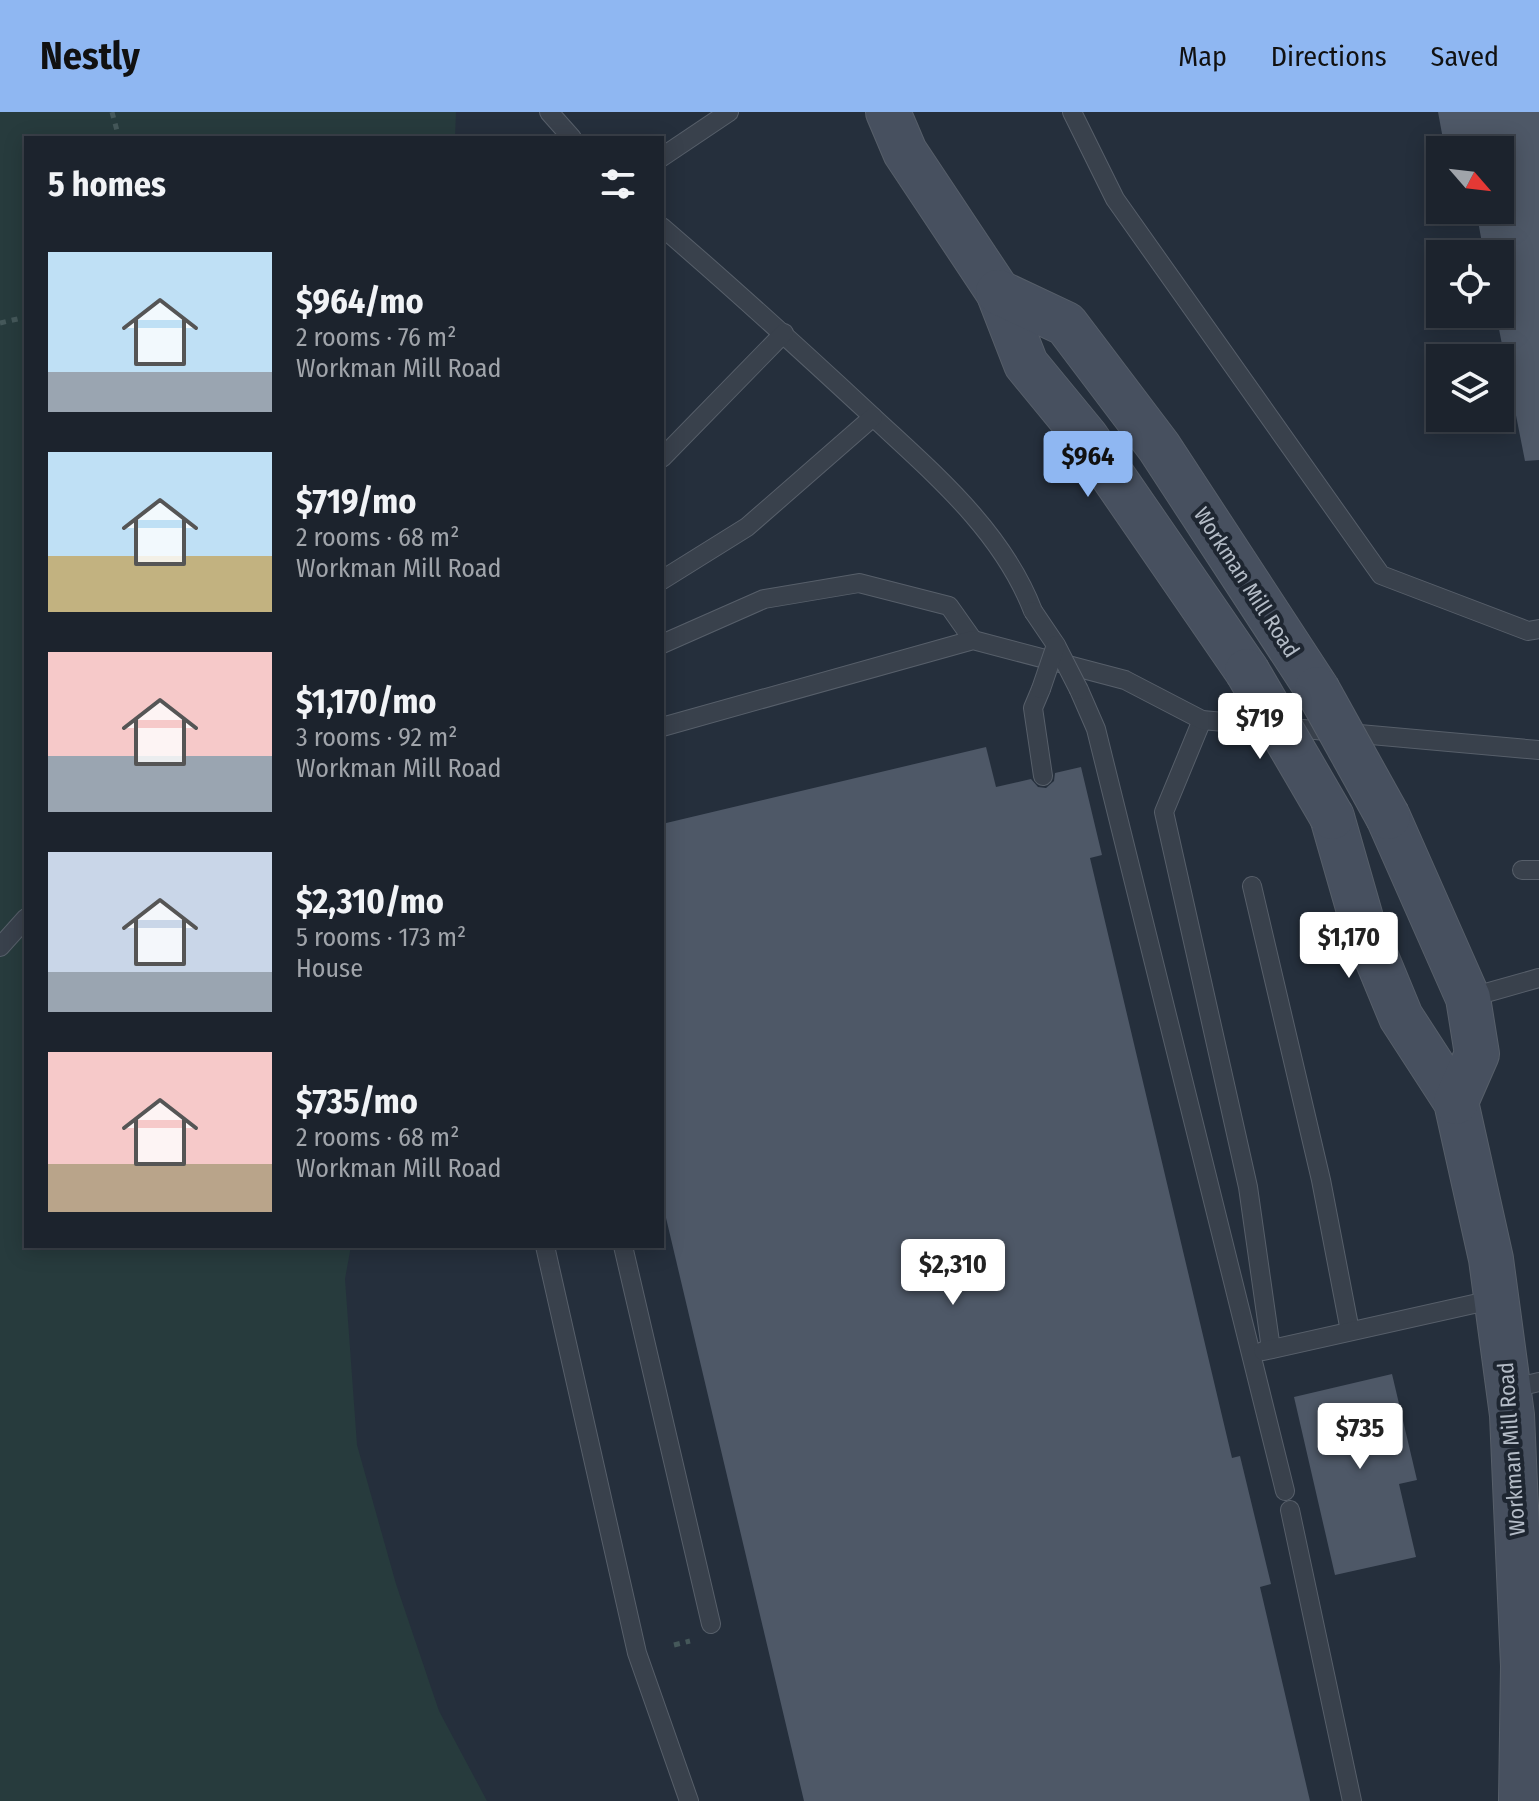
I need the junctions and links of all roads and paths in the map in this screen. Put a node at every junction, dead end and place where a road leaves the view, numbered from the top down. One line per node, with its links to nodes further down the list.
1 (112, 112): 6 (path)
2 (549, 112): 7 (lane)
3 (729, 112): 8 (lane)
4 (888, 112): 10 (street, Workman Mill Road)
5 (1072, 112): 17 (lane)
6 (118, 136)
7 (570, 136)
8 (664, 156)
9 (664, 229): 13 (lane)
10 (998, 292): 29 (street, Workman Mill Road, bridge); 30 (street, Workman Mill Road, bridge)
11 (24, 317): 12 (path)
12 (0, 323)
13 (784, 333): 14 (lane); 15 (lane)
14 (873, 417): 16 (lane); 20 (lane, bridge)
15 (664, 456)
16 (664, 579)
17 (1539, 629)
18 (973, 640): 19 (lane); 21 (lane); 22 (lane)
19 (664, 643)
20 (1056, 645): 24 (lane, bridge); 36 (lane, bridge)
21 (1202, 720): 23 (lane); 35 (lane)
22 (664, 726)
23 (1539, 750)
24 (1043, 776)
25 (1252, 886): 34 (lane)
26 (24, 920): 27 (lane)
27 (0, 947)
28 (1539, 978): 29 (lane)
29 (1468, 998): 30 (street, Workman Mill Road)
30 (1456, 1102): 33 (street, Workman Mill Road)
31 (545, 1248): 41 (lane)
32 (623, 1248): 40 (lane)
33 (1496, 1299): 34 (lane); 37 (street, Workman Mill Road)
34 (1350, 1331): 35 (lane)
35 (1271, 1349): 36 (lane)
36 (1252, 1354): 38 (lane)
37 (1524, 1386): 43 (street, Workman Mill Road)
38 (1285, 1491)
39 (1290, 1510): 42 (lane)
40 (711, 1624)
41 (689, 1801)
42 (1352, 1801)
43 (1521, 1801)

